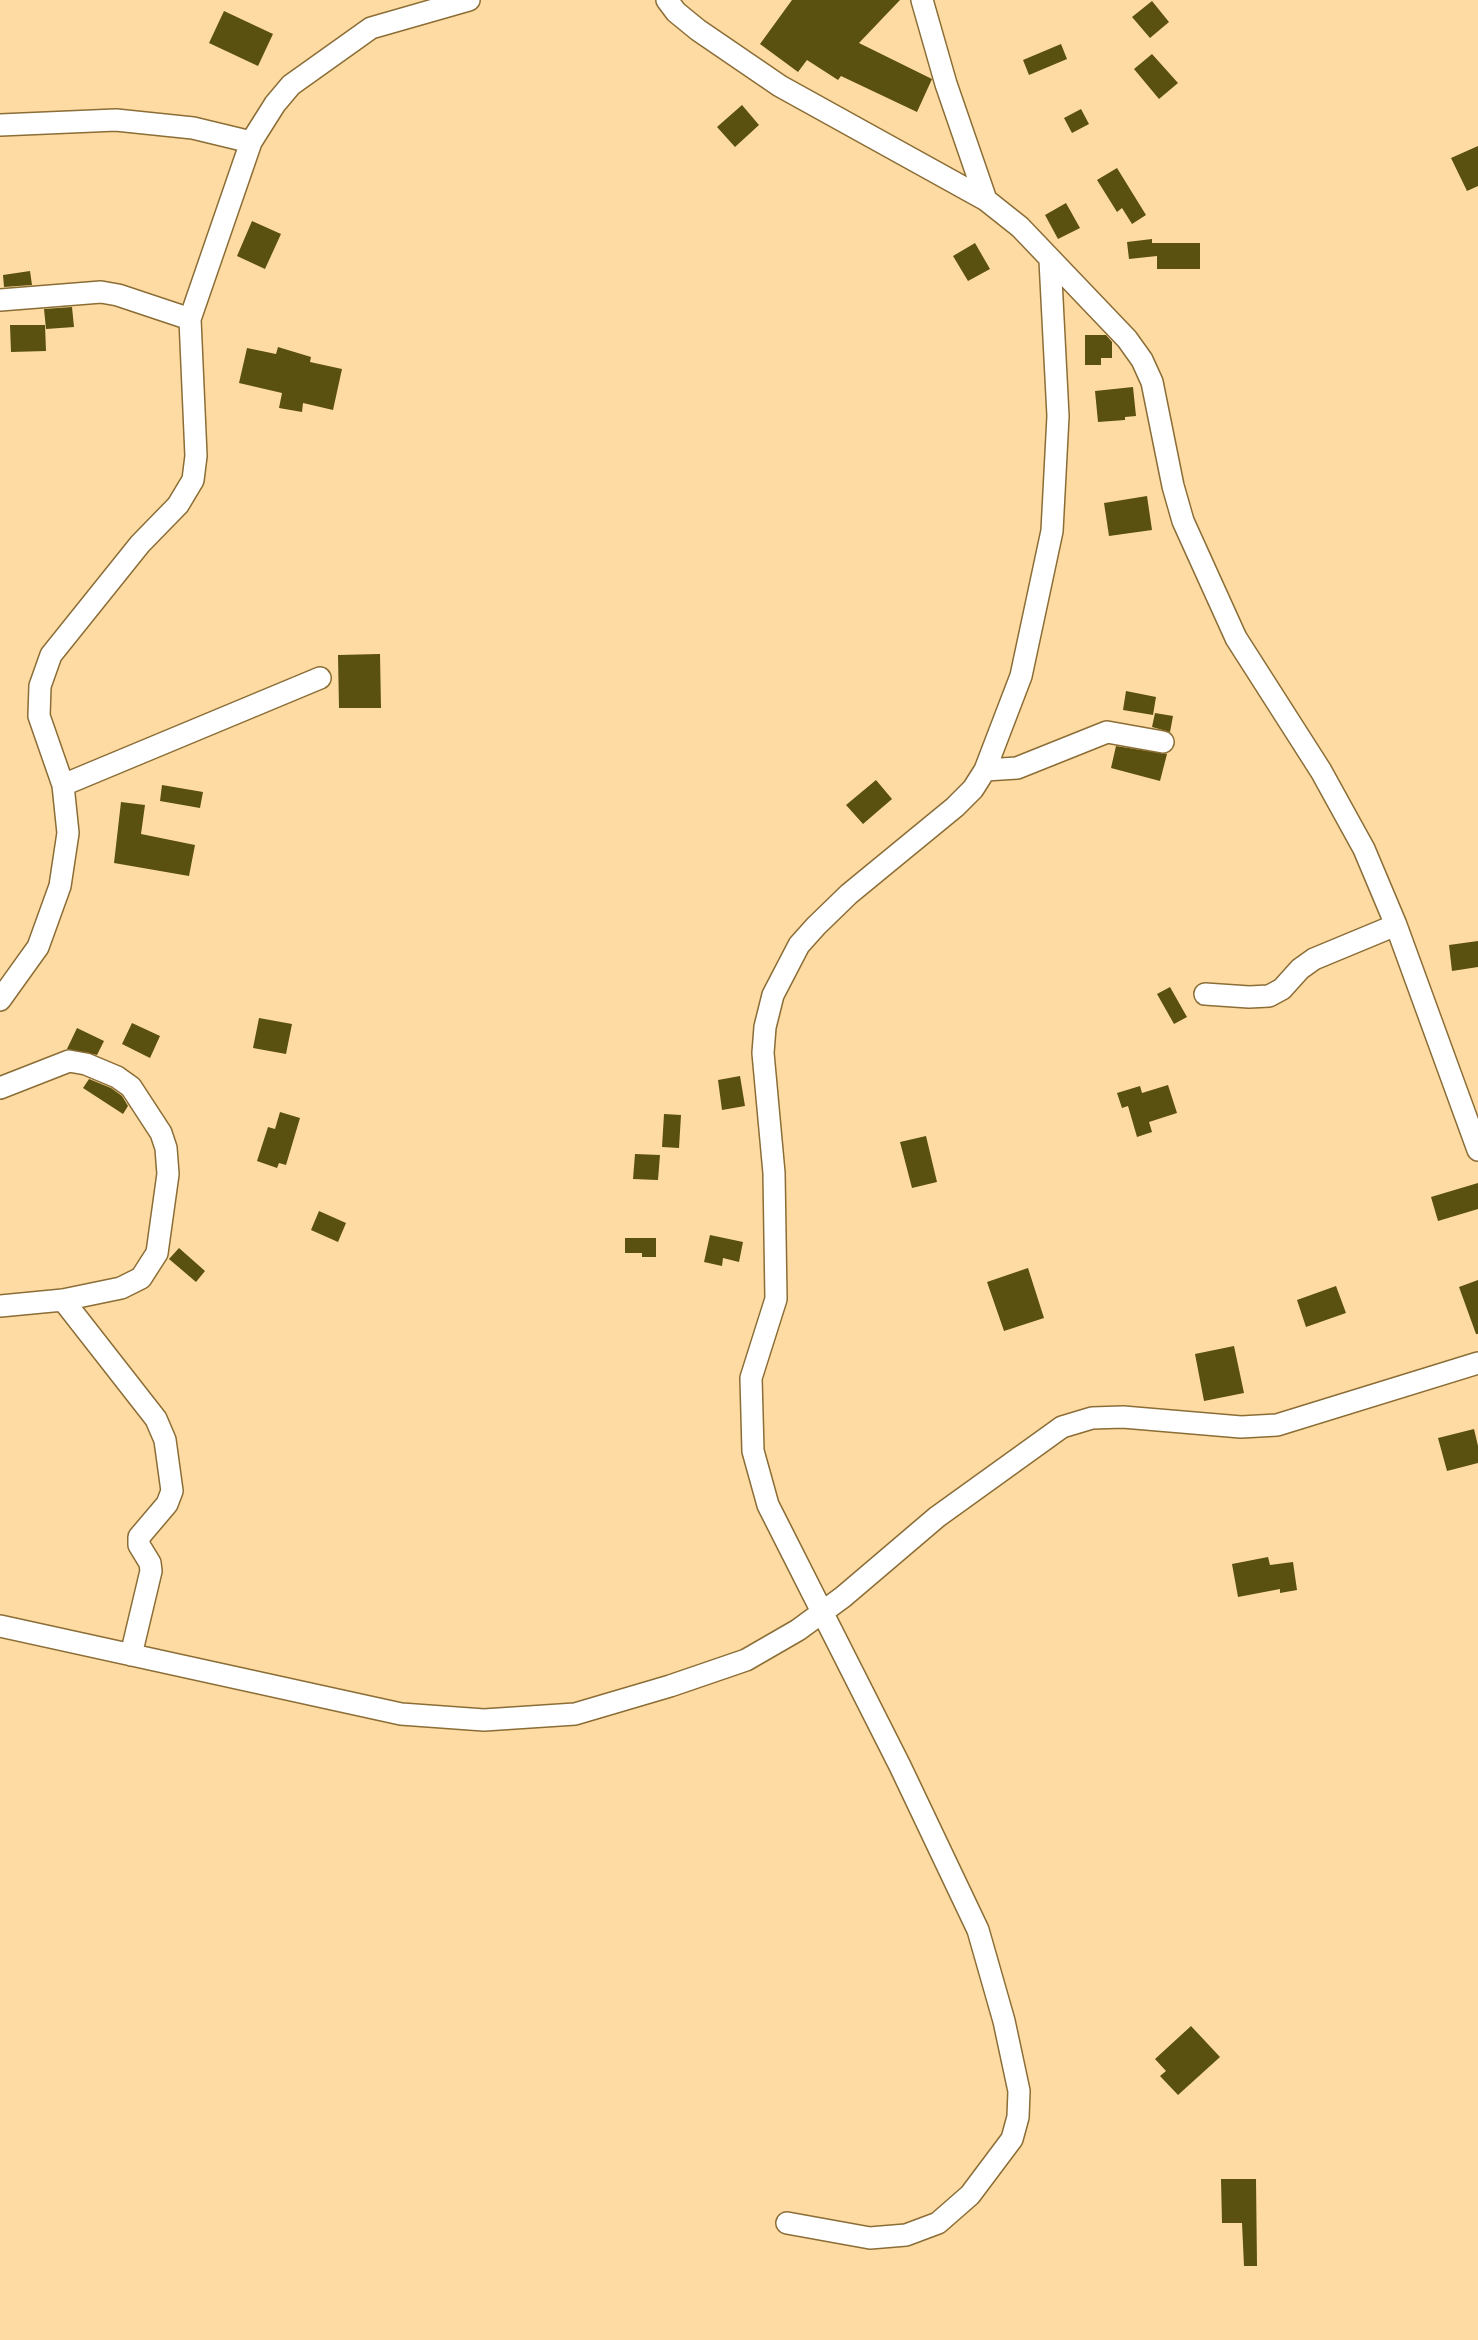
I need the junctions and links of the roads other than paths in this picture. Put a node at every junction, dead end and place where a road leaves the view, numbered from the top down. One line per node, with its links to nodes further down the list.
1 (469, 0): 5 (street)
2 (667, 0): 6 (street)
3 (922, 0): 6 (street)
4 (0, 125): 5 (street)
5 (251, 142): 9 (street)
6 (986, 200): 7 (street)
7 (1050, 260): 12 (street); 14 (street)
8 (0, 300): 9 (street)
9 (190, 319): 13 (street)
10 (320, 678): 13 (street)
11 (1163, 742): 12 (street)
12 (986, 770): 22 (street)
13 (63, 785): 16 (street)
14 (1396, 925): 15 (street); 18 (street)
15 (1205, 994)
16 (0, 1000)
17 (0, 1088): 19 (street)
18 (1478, 1150)
19 (63, 1300): 20 (street); 24 (street)
20 (0, 1306)
21 (1478, 1363): 22 (street)
22 (822, 1612): 24 (street); 25 (street)
23 (0, 1626): 24 (street)
24 (131, 1655)
25 (787, 2223)

